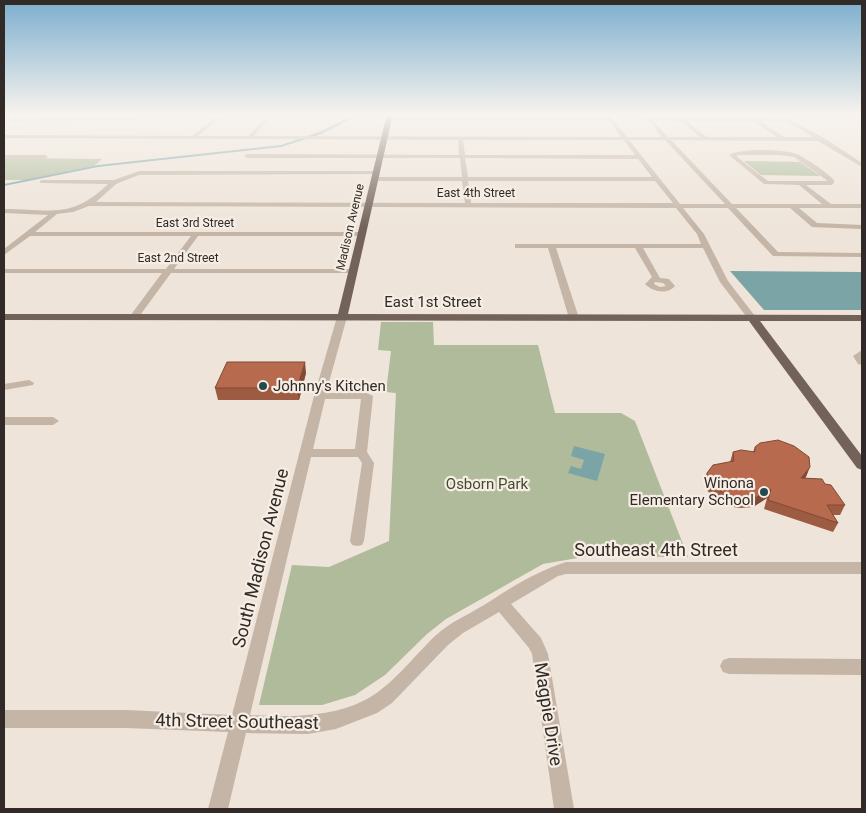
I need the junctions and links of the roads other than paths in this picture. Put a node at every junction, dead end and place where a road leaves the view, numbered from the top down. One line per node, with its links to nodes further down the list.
1 (380, 152): 10 (main road, Madison Avenue)
2 (461, 152): 11 (street)
3 (636, 152): 12 (street)
4 (678, 152): 24 (street)
5 (843, 152): 13 (street)
6 (761, 153): 19 (street); 19 (street)
7 (246, 156): 10 (street)
8 (4, 157): 9 (street)
9 (45, 157)
10 (379, 157): 11 (street); 14 (main road, Madison Avenue)
11 (462, 157): 12 (street); 15 (street)
12 (640, 157): 16 (street)
13 (862, 164)
14 (375, 176): 15 (street); 18 (street); 21 (main road, Madison Avenue)
15 (464, 178): 16 (street); 22 (street)
16 (657, 179): 23 (street)
17 (42, 182): 18 (street)
18 (114, 182): 20 (street)
19 (802, 185): 26 (street)
20 (89, 204): 21 (street, East 4th Street); 29 (street)
21 (368, 204): 22 (street, East 4th Street); 33 (main road, Madison Avenue)
22 (468, 204): 23 (street, East 4th Street)
23 (678, 205): 24 (street, East 4th Street); 39 (street)
24 (729, 205): 25 (street, East 4th Street); 41 (street)
25 (791, 205): 26 (street, East 4th Street); 30 (street)
26 (829, 206): 27 (street, East 4th Street)
27 (862, 206)
28 (4, 211): 29 (street)
29 (56, 212): 31 (street)
30 (862, 227)
31 (28, 234): 32 (street, East 3rd Street); 35 (street)
32 (196, 234): 33 (street, East 3rd Street); 42 (street)
33 (361, 234): 44 (main road, Madison Avenue)
34 (4, 240): 35 (street)
35 (21, 240): 40 (street)
36 (518, 246): 37 (street)
37 (551, 246): 38 (street); 49 (street)
38 (638, 246): 39 (street); 45 (street)
39 (707, 246): 50 (street)
40 (4, 253)
41 (862, 254)
42 (169, 270): 43 (street, East 2nd Street); 44 (street, East 2nd Street); 46 (street)
43 (4, 271)
44 (352, 271): 48 (main road, Madison Avenue)
45 (657, 279)
46 (135, 316): 47 (main road, East 1st Street); 48 (main road, East 1st Street)
47 (4, 317)
48 (342, 317): 49 (main road, East 1st Street); 54 (street, South Madison Avenue)
49 (574, 318): 50 (main road, East 1st Street)
50 (752, 318): 51 (main road, East 1st Street); 59 (main road)
51 (862, 318)
52 (29, 383): 53 (street)
53 (4, 388)
54 (320, 396): 57 (street, South Madison Avenue); 58 (street)
55 (4, 421): 56 (street)
56 (53, 421)
57 (306, 453): 58 (street); 67 (street, South Madison Avenue)
58 (361, 453): 60 (street)
59 (862, 465)
60 (357, 541)
61 (862, 568): 62 (street, Southeast 4th Street)
62 (500, 602): 63 (street, Southeast 4th Street); 69 (street, Magpie Drive)
63 (464, 624): 67 (street, 4th Street Southeast)
64 (729, 666): 65 (street)
65 (862, 666)
66 (4, 718): 67 (street, 4th Street Southeast)
67 (239, 724): 68 (street, South Madison Avenue)
68 (218, 809)
69 (564, 809)

